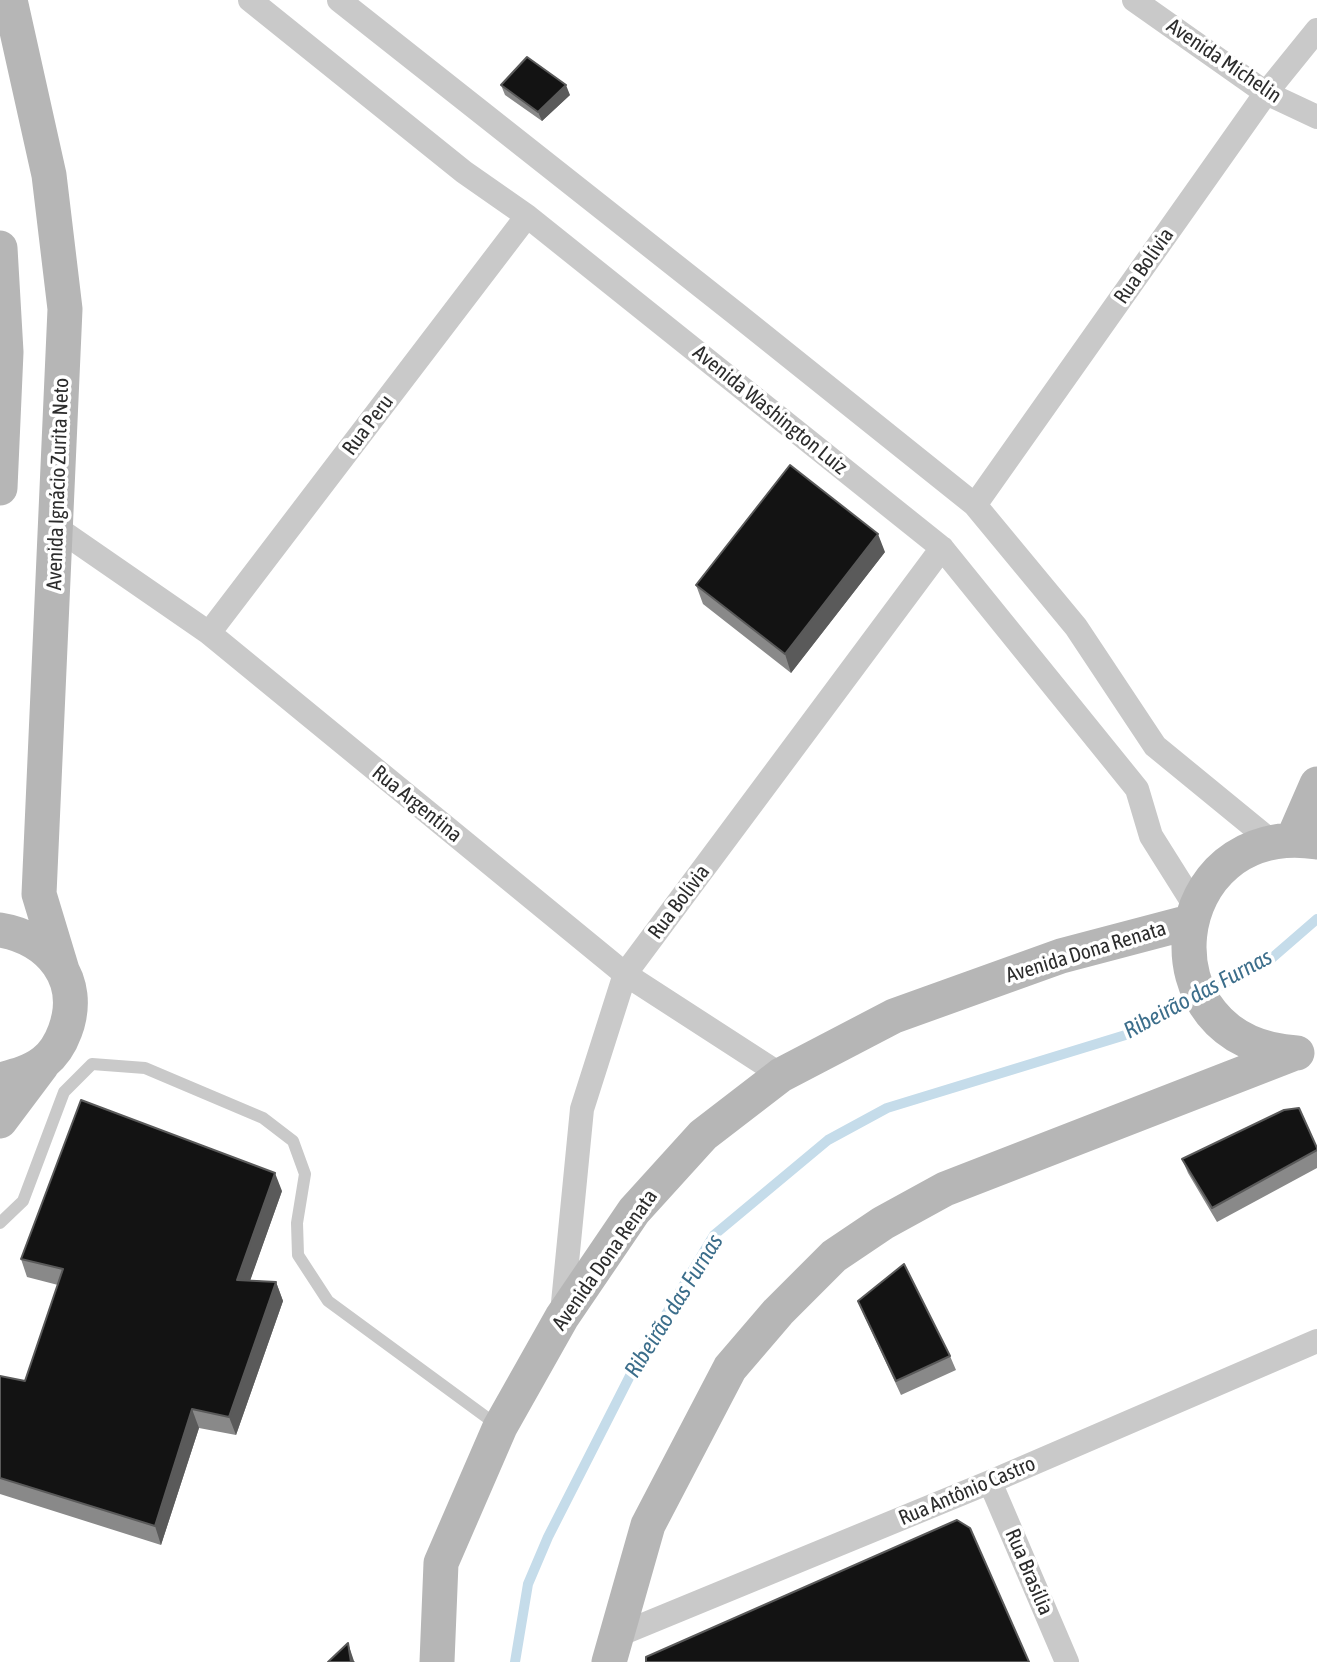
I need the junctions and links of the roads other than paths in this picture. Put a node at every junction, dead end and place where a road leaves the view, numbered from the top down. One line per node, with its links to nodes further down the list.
1 (10, 0): 12 (main road, Avenida Ignácio Zurita Neto)
2 (250, 0): 8 (street, Avenida Washington Luiz)
3 (339, 0): 11 (street)
4 (1134, 0): 6 (street, Avenida Michelin)
5 (1317, 30): 6 (street, Rua Bolívia)
6 (1266, 93): 7 (street, Avenida Michelin); 11 (street, Rua Bolívia)
7 (1317, 117)
8 (527, 216): 13 (street, Avenida Washington Luiz); 14 (street, Rua Peru)
9 (0, 248): 10 (main road)
10 (0, 488)
11 (975, 505): 16 (street)
12 (57, 528): 14 (street, Rua Argentina); 19 (main road, Avenida Ignácio Zurita Neto)
13 (942, 548): 17 (street, Avenida Washington Luiz); 20 (street, Rua Bolívia)
14 (209, 633): 20 (street, Rua Argentina)
15 (1317, 784): 16 (main road)
16 (1294, 841): 17 (main road)
17 (1191, 927): 21 (main road); 23 (main road, Avenida Dona Renata)
18 (0, 930): 19 (main road)
19 (62, 970): 22 (main road, Avenida Ignácio Zurita Neto)
20 (625, 974): 23 (street, Rua Argentina); 27 (street, Rua Bolívia)
21 (1306, 1052): 31 (main road)
22 (45, 1061): 24 (main road); 25 (main road)
23 (780, 1075): 27 (main road, Avenida Dona Renata)
24 (0, 1080)
25 (0, 1121)
26 (0, 1223): 29 (lane)
27 (562, 1317): 29 (main road, Avenida Dona Renata)
28 (1317, 1341): 30 (street, Rua Antônio Castro)
29 (500, 1427): 32 (main road, Avenida Dona Renata)
30 (990, 1482): 31 (street, Rua Antônio Castro); 33 (street, Rua Brasília)
31 (613, 1649)
32 (437, 1662)
33 (1067, 1662)

